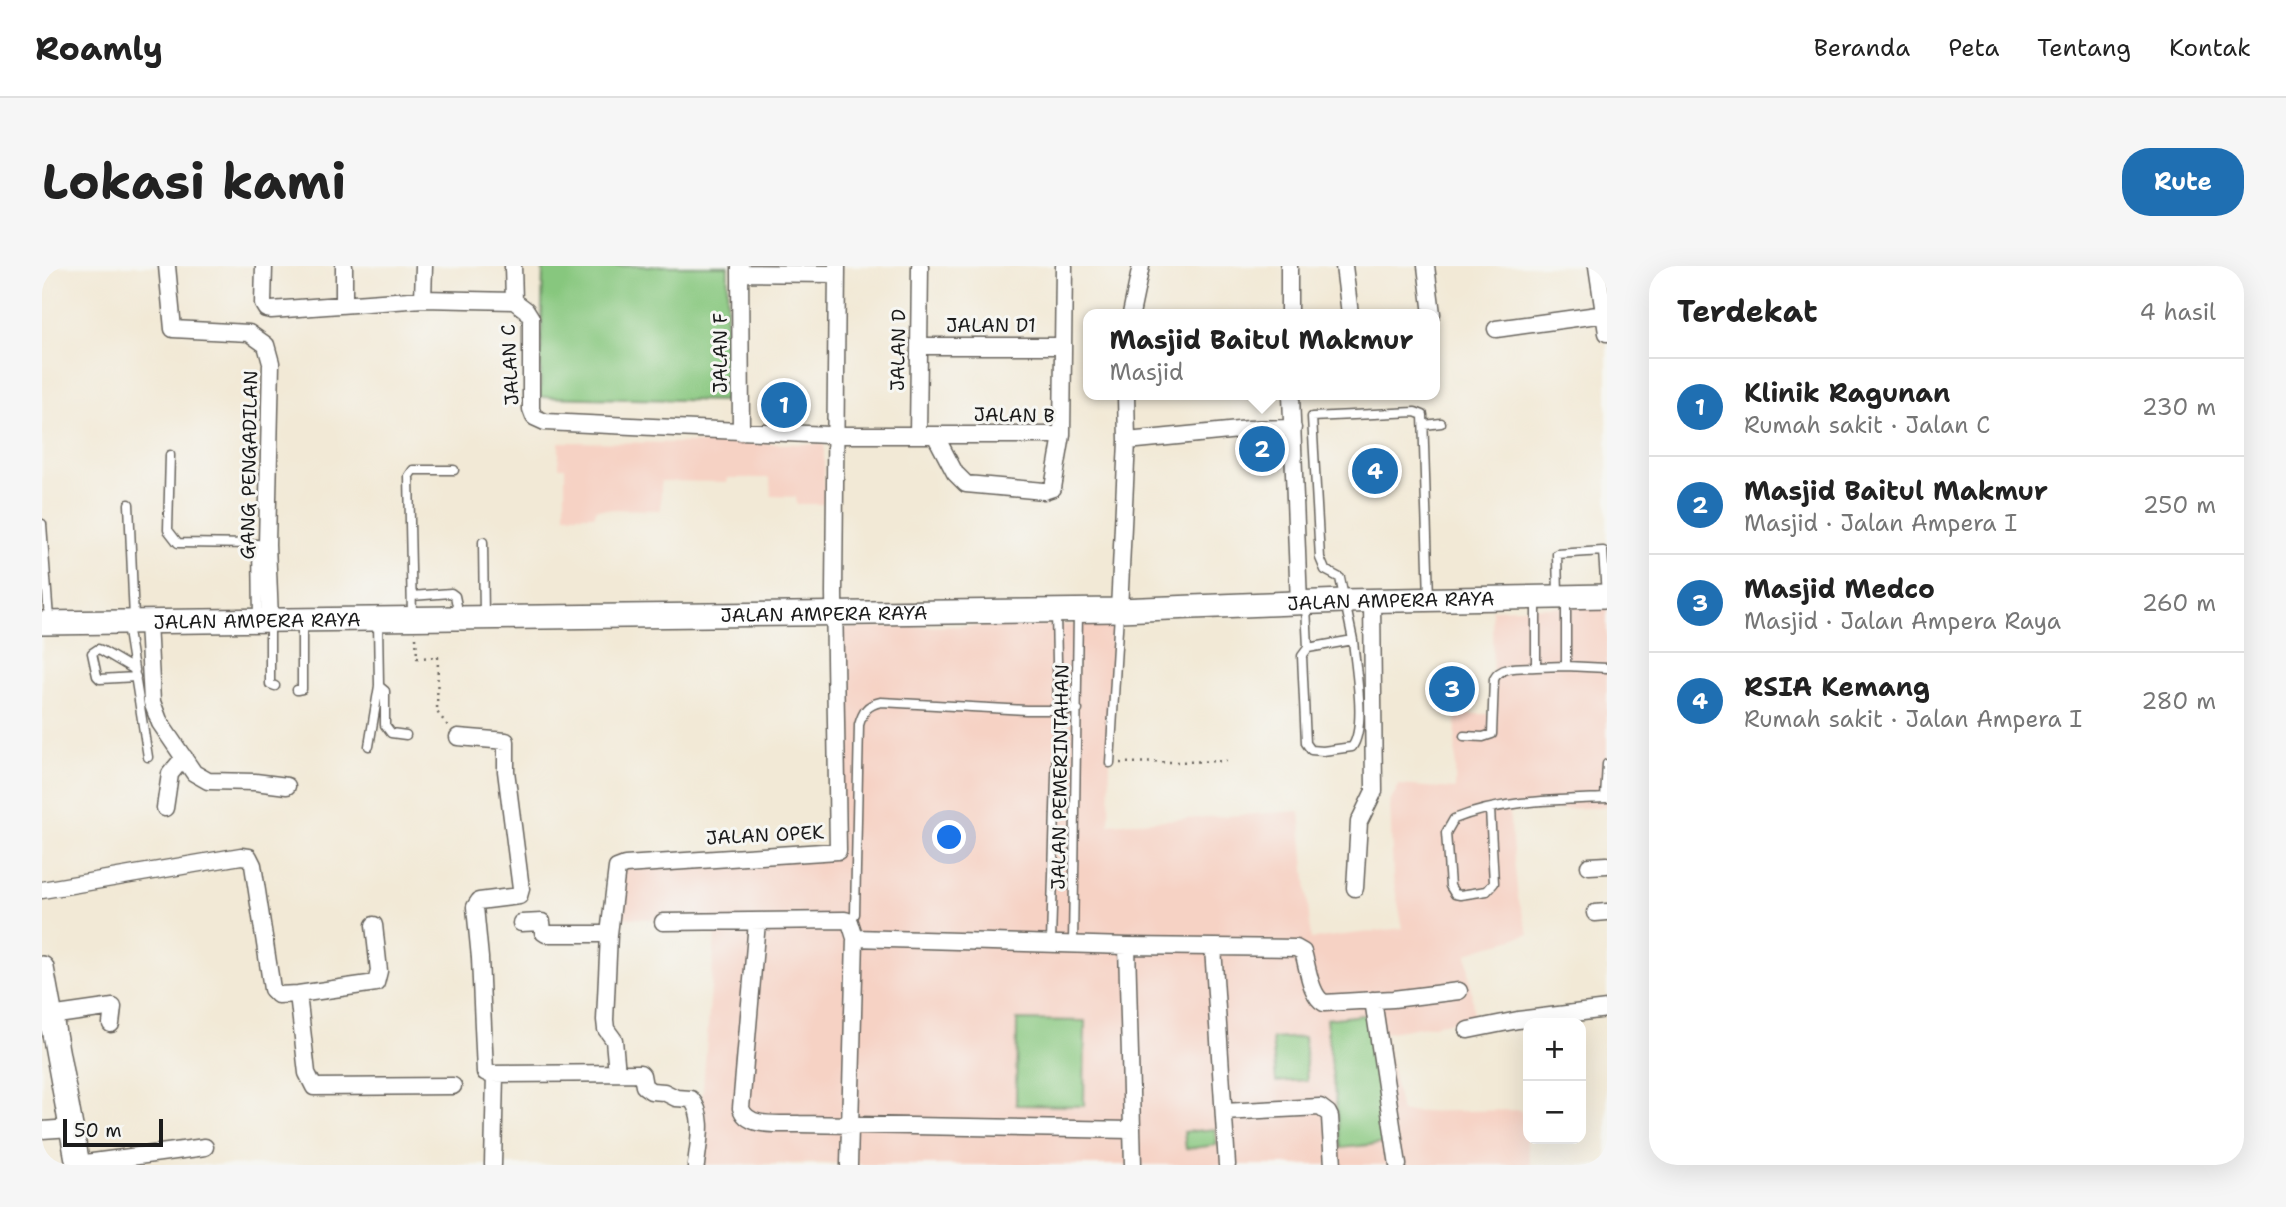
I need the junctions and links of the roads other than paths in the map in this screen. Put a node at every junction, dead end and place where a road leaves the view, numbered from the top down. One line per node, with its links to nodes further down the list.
1 (167, 266): 56 (street, GANG PENGADILAN)
2 (264, 266): 17 (street, JALAN C)
3 (344, 266): 17 (street)
4 (424, 266): 15 (street)
5 (513, 266): 16 (street)
6 (920, 266): 25 (street, JALAN D)
7 (1064, 266): 26 (street)
8 (1141, 266): 18 (street)
9 (1289, 266): 19 (street)
10 (1344, 266): 20 (street)
11 (1426, 266): 21 (street)
12 (1597, 266): 22 (street)
13 (740, 270): 14 (street, JALAN F); 32 (street, JALAN F)
14 (837, 270): 33 (street)
15 (423, 299): 16 (street, JALAN C); 17 (street, JALAN C)
16 (514, 301): 32 (street, JALAN C)
17 (344, 305)
18 (1132, 309)
19 (1289, 309)
20 (1349, 309)
21 (1431, 309)
22 (1605, 314): 23 (street); 24 (street)
23 (1496, 330)
24 (1607, 333)
25 (919, 346): 26 (street, JALAN D1); 34 (street, JALAN D)
26 (1063, 346): 36 (street)
27 (1126, 400): 37 (street)
28 (1291, 400): 31 (street)
29 (1441, 423): 30 (lane)
30 (1425, 425): 46 (lane); 48 (lane)
31 (1293, 428): 37 (street); 49 (street)
32 (741, 432): 33 (street, JALAN C)
33 (835, 435): 34 (street, JALAN B); 52 (street)
34 (918, 435): 35 (street, JALAN B)
35 (935, 435): 36 (street, JALAN B); 36 (street, JALAN B)
36 (1062, 435)
37 (1127, 441): 51 (street)
38 (170, 455): 56 (lane)
39 (454, 470): 43 (lane)
40 (129, 504): 59 (lane)
41 (42, 524): 60 (lane)
42 (483, 542): 55 (lane)
43 (412, 596): 53 (lane); 54 (lane)
44 (1607, 596): 45 (street, JALAN AMPERA RAYA); 45 (lane)
45 (1554, 597): 48 (street, JALAN AMPERA RAYA); 63 (lane); 64 (lane)
46 (1344, 601): 47 (street, JALAN AMPERA RAYA); 49 (street, JALAN AMPERA RAYA); 61 (lane)
47 (1372, 601): 48 (street, JALAN AMPERA RAYA); 86 (street)
48 (1429, 601)
49 (1303, 604): 51 (street, JALAN AMPERA RAYA); 62 (lane)
50 (1067, 610): 51 (street, JALAN AMPERA RAYA); 52 (street, JALAN AMPERA RAYA); 70 (lane, JALAN PEMERINTAHAN); 71 (lane, JALAN PEMERINTAHAN)
51 (1119, 610): 78 (lane)
52 (834, 613): 55 (street, JALAN AMPERA RAYA); 93 (street, JALAN OPEK)
53 (413, 619): 54 (street, JALAN AMPERA RAYA); 58 (street, JALAN AMPERA RAYA)
54 (460, 619): 55 (street, JALAN AMPERA RAYA)
55 (484, 619)
56 (264, 620): 57 (street, JALAN AMPERA RAYA); 59 (street, JALAN AMPERA RAYA); 67 (lane)
57 (302, 620): 58 (street, JALAN AMPERA RAYA); 69 (lane)
58 (378, 620): 68 (lane)
59 (138, 622): 60 (street, JALAN AMPERA RAYA); 66 (lane); 77 (street)
60 (46, 623)
61 (1353, 640): 62 (lane); 62 (lane)
62 (1308, 648)
63 (1566, 666): 64 (lane); 65 (lane)
64 (1536, 667): 73 (lane)
65 (1607, 668)
66 (136, 674): 66 (lane); 76 (lane)
67 (275, 686)
68 (379, 686): 72 (lane); 75 (lane)
69 (297, 690)
70 (1058, 710): 71 (lane); 92 (lane); 94 (lane, JALAN PEMERINTAHAN)
71 (1078, 710): 95 (lane, JALAN PEMERINTAHAN)
72 (406, 735)
73 (1464, 736)
74 (458, 737): 109 (street)
75 (369, 747)
76 (148, 757)
77 (184, 757): 80 (street); 82 (street)
78 (1110, 763)
79 (1607, 764): 81 (lane)
80 (287, 786)
81 (1606, 798): 83 (lane)
82 (165, 808)
83 (1490, 808): 83 (lane)
84 (1607, 865): 85 (street)
85 (1589, 866)
86 (1356, 888)
87 (42, 890): 100 (street)
88 (663, 922): 89 (street)
89 (757, 922): 92 (street); 112 (street)
90 (520, 923): 93 (street)
91 (374, 925): 100 (street)
92 (852, 930): 94 (street); 112 (street)
93 (609, 934): 108 (street, JALAN OPEK)
94 (1051, 943): 95 (street)
95 (1073, 943): 96 (street)
96 (1127, 946): 97 (street); 115 (street)
97 (1213, 947): 101 (street); 111 (street)
98 (42, 968): 106 (street)
99 (1459, 991): 101 (street)
100 (298, 995): 110 (street)
101 (1373, 1000): 124 (street)
102 (1607, 1009): 103 (street)
103 (1562, 1018)
104 (1523, 1023): 107 (street)
105 (111, 1024): 106 (street)
106 (49, 1030): 113 (street)
107 (1468, 1030)
108 (617, 1073): 109 (street); 119 (street)
109 (495, 1074): 118 (street)
110 (453, 1086)
111 (1224, 1112): 122 (street); 123 (street)
112 (849, 1125): 115 (street); 120 (street)
113 (71, 1128): 114 (street); 117 (street)
114 (42, 1130)
115 (1132, 1130): 121 (street)
116 (205, 1147): 117 (street)
117 (78, 1165)
118 (493, 1165)
119 (696, 1165)
120 (849, 1165)
121 (1133, 1165)
122 (1227, 1165)
123 (1333, 1165)
124 (1398, 1165)

